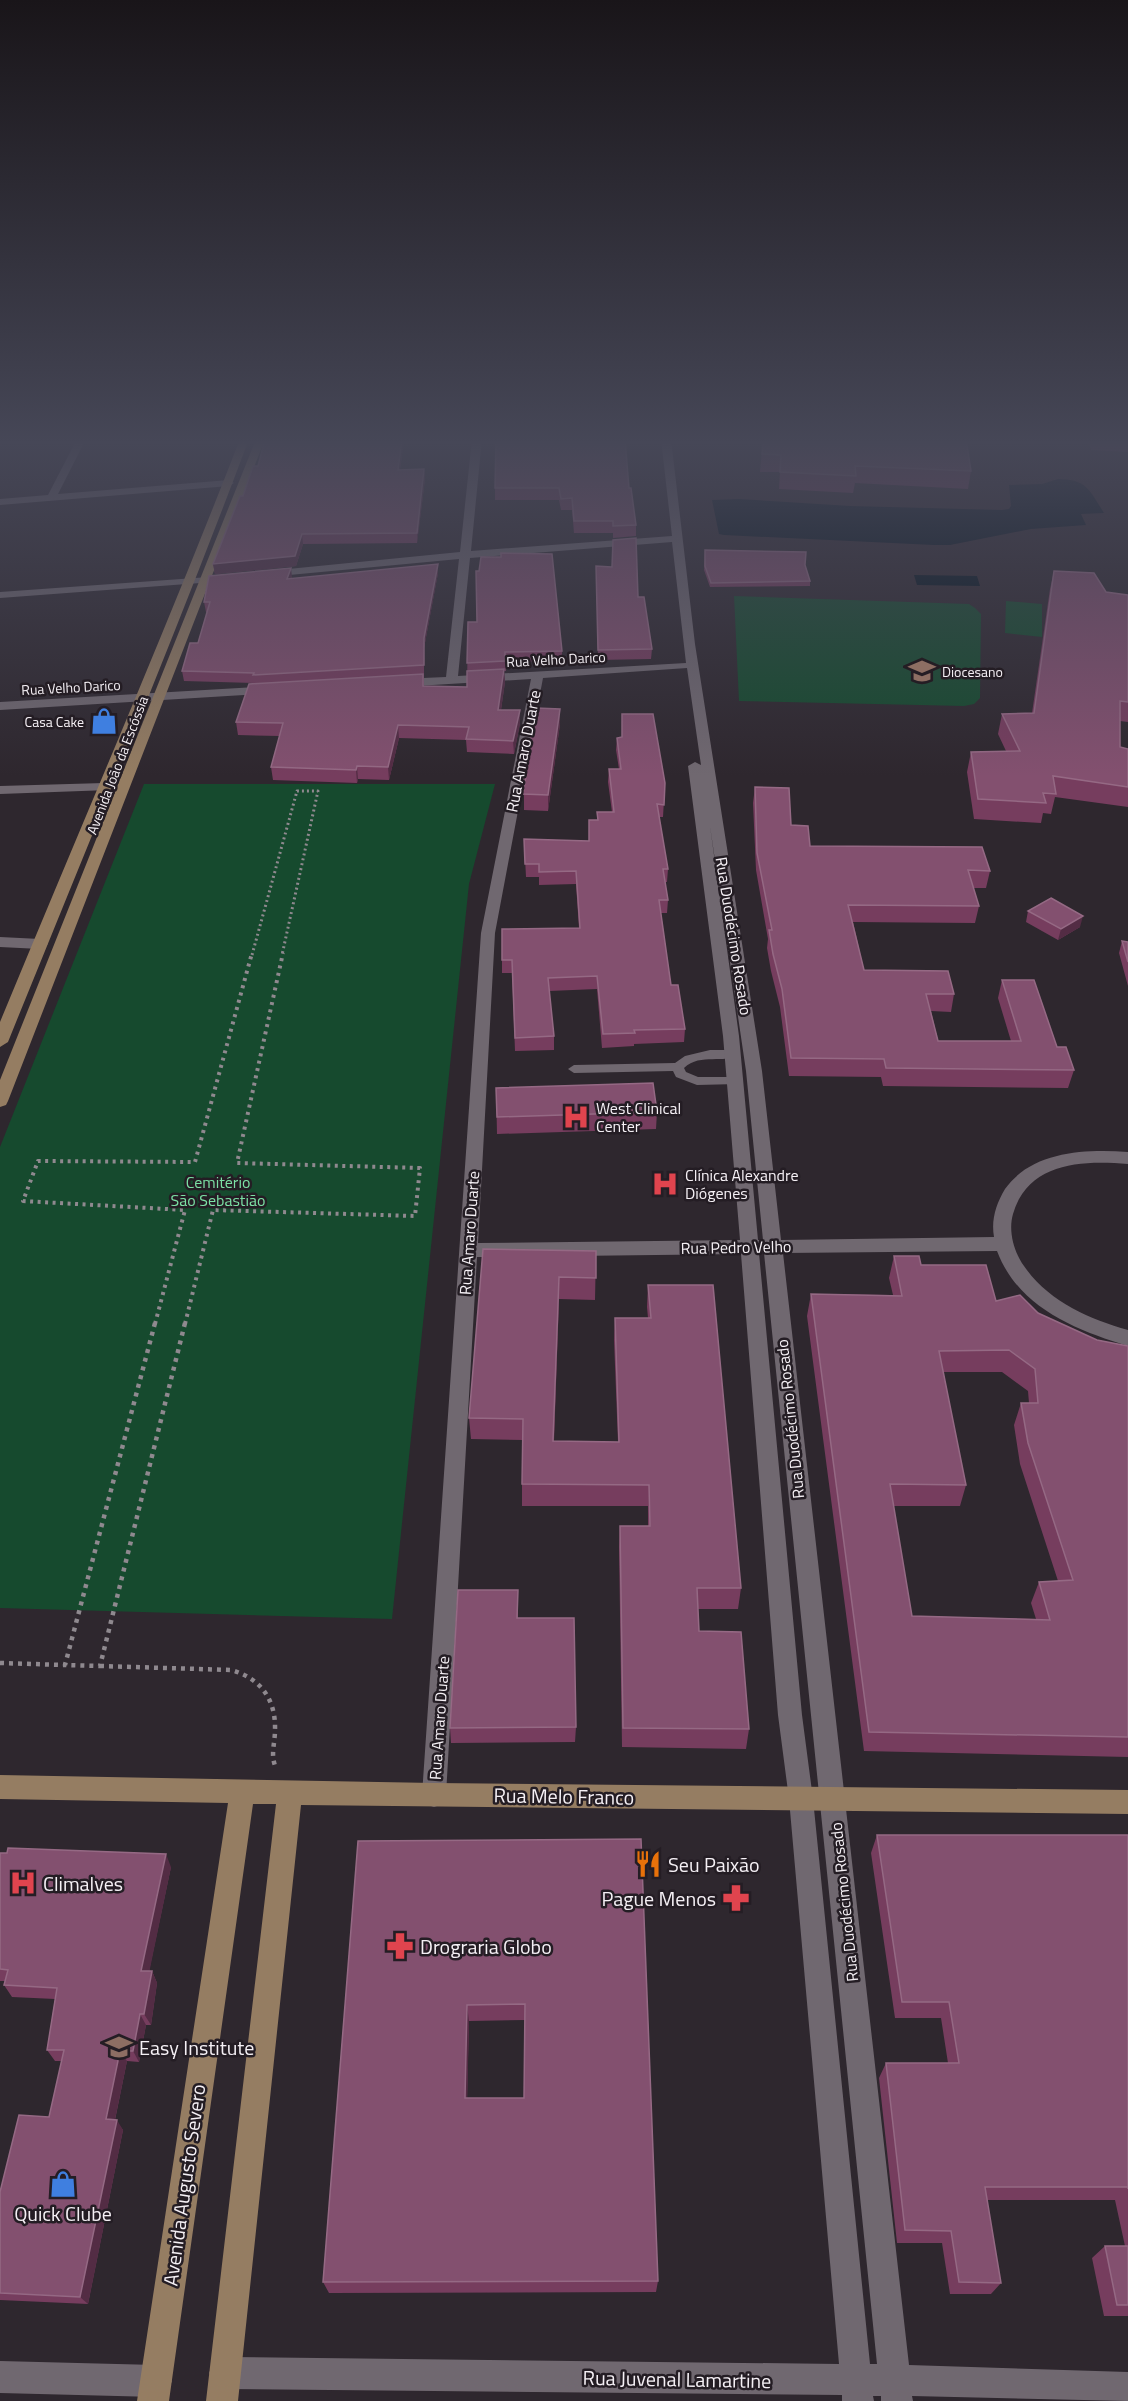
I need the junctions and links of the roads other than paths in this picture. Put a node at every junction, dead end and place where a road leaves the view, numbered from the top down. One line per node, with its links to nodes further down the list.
1 (202, 551): 11 (main road, Avenida João da Escóssia)
2 (218, 551): 10 (main road, Avenida João da Escóssia)
3 (466, 551): 7 (street)
4 (517, 551): 7 (street)
5 (673, 551): 13 (street, Rua Duodécimo Rosado)
6 (674, 551): 33 (street, Rua Duodécimo Rosado)
7 (466, 555): 8 (street); 15 (street)
8 (254, 576)
9 (231, 578): 10 (street)
10 (207, 580): 11 (street); 18 (main road, Avenida João da Escóssia)
11 (190, 582): 12 (street); 19 (main road, Avenida João da Escóssia)
12 (0, 595)
13 (682, 666): 14 (street, Rua Velho Darico); 26 (street, Rua Duodécimo Rosado)
14 (538, 675): 15 (street, Rua Velho Darico); 35 (street, Rua Amaro Duarte)
15 (452, 680): 16 (street, Rua Velho Darico)
16 (381, 684)
17 (288, 689): 18 (street, Rua Velho Darico)
18 (159, 697): 19 (street, Rua Velho Darico); 30 (main road, Avenida João da Escóssia)
19 (140, 698): 20 (street, Rua Velho Darico); 21 (main road, Avenida João da Escóssia)
20 (0, 706)
21 (104, 787): 22 (street); 24 (main road, Avenida João da Escóssia)
22 (0, 790)
23 (0, 942): 24 (street)
24 (40, 944): 25 (main road, Avenida João da Escóssia)
25 (0, 1042)
26 (732, 1054): 27 (lane); 29 (street, Rua Duodécimo Rosado)
27 (678, 1066): 28 (lane); 29 (lane)
28 (574, 1069)
29 (734, 1081): 34 (street, Rua Duodécimo Rosado)
30 (0, 1101)
31 (1128, 1158): 32 (street)
32 (1004, 1244): 33 (street, Rua Pedro Velho); 36 (street)
33 (771, 1246): 34 (street, Rua Pedro Velho); 42 (street, Rua Duodécimo Rosado)
34 (749, 1247): 35 (street, Rua Pedro Velho); 41 (street, Rua Duodécimo Rosado)
35 (468, 1250): 40 (street, Rua Amaro Duarte)
36 (1128, 1338)
37 (0, 1787): 38 (main road, Rua Melo Franco)
38 (242, 1791): 39 (main road, Rua Melo Franco); 48 (main road, Avenida Augusto Severo)
39 (290, 1792): 40 (main road, Rua Melo Franco); 45 (main road)
40 (434, 1795): 41 (main road, Rua Melo Franco)
41 (801, 1799): 42 (main road, Rua Melo Franco); 49 (street, Rua Duodécimo Rosado)
42 (833, 1799): 43 (main road, Rua Melo Franco); 47 (street, Rua Duodécimo Rosado)
43 (1128, 1803)
44 (0, 2378): 48 (street)
45 (224, 2387): 49 (street, Rua Juvenal Lamartine)
46 (1128, 2388): 47 (street, Rua Juvenal Lamartine)
47 (896, 2390): 49 (street, Rua Juvenal Lamartine)
48 (154, 2391)
49 (857, 2391)

